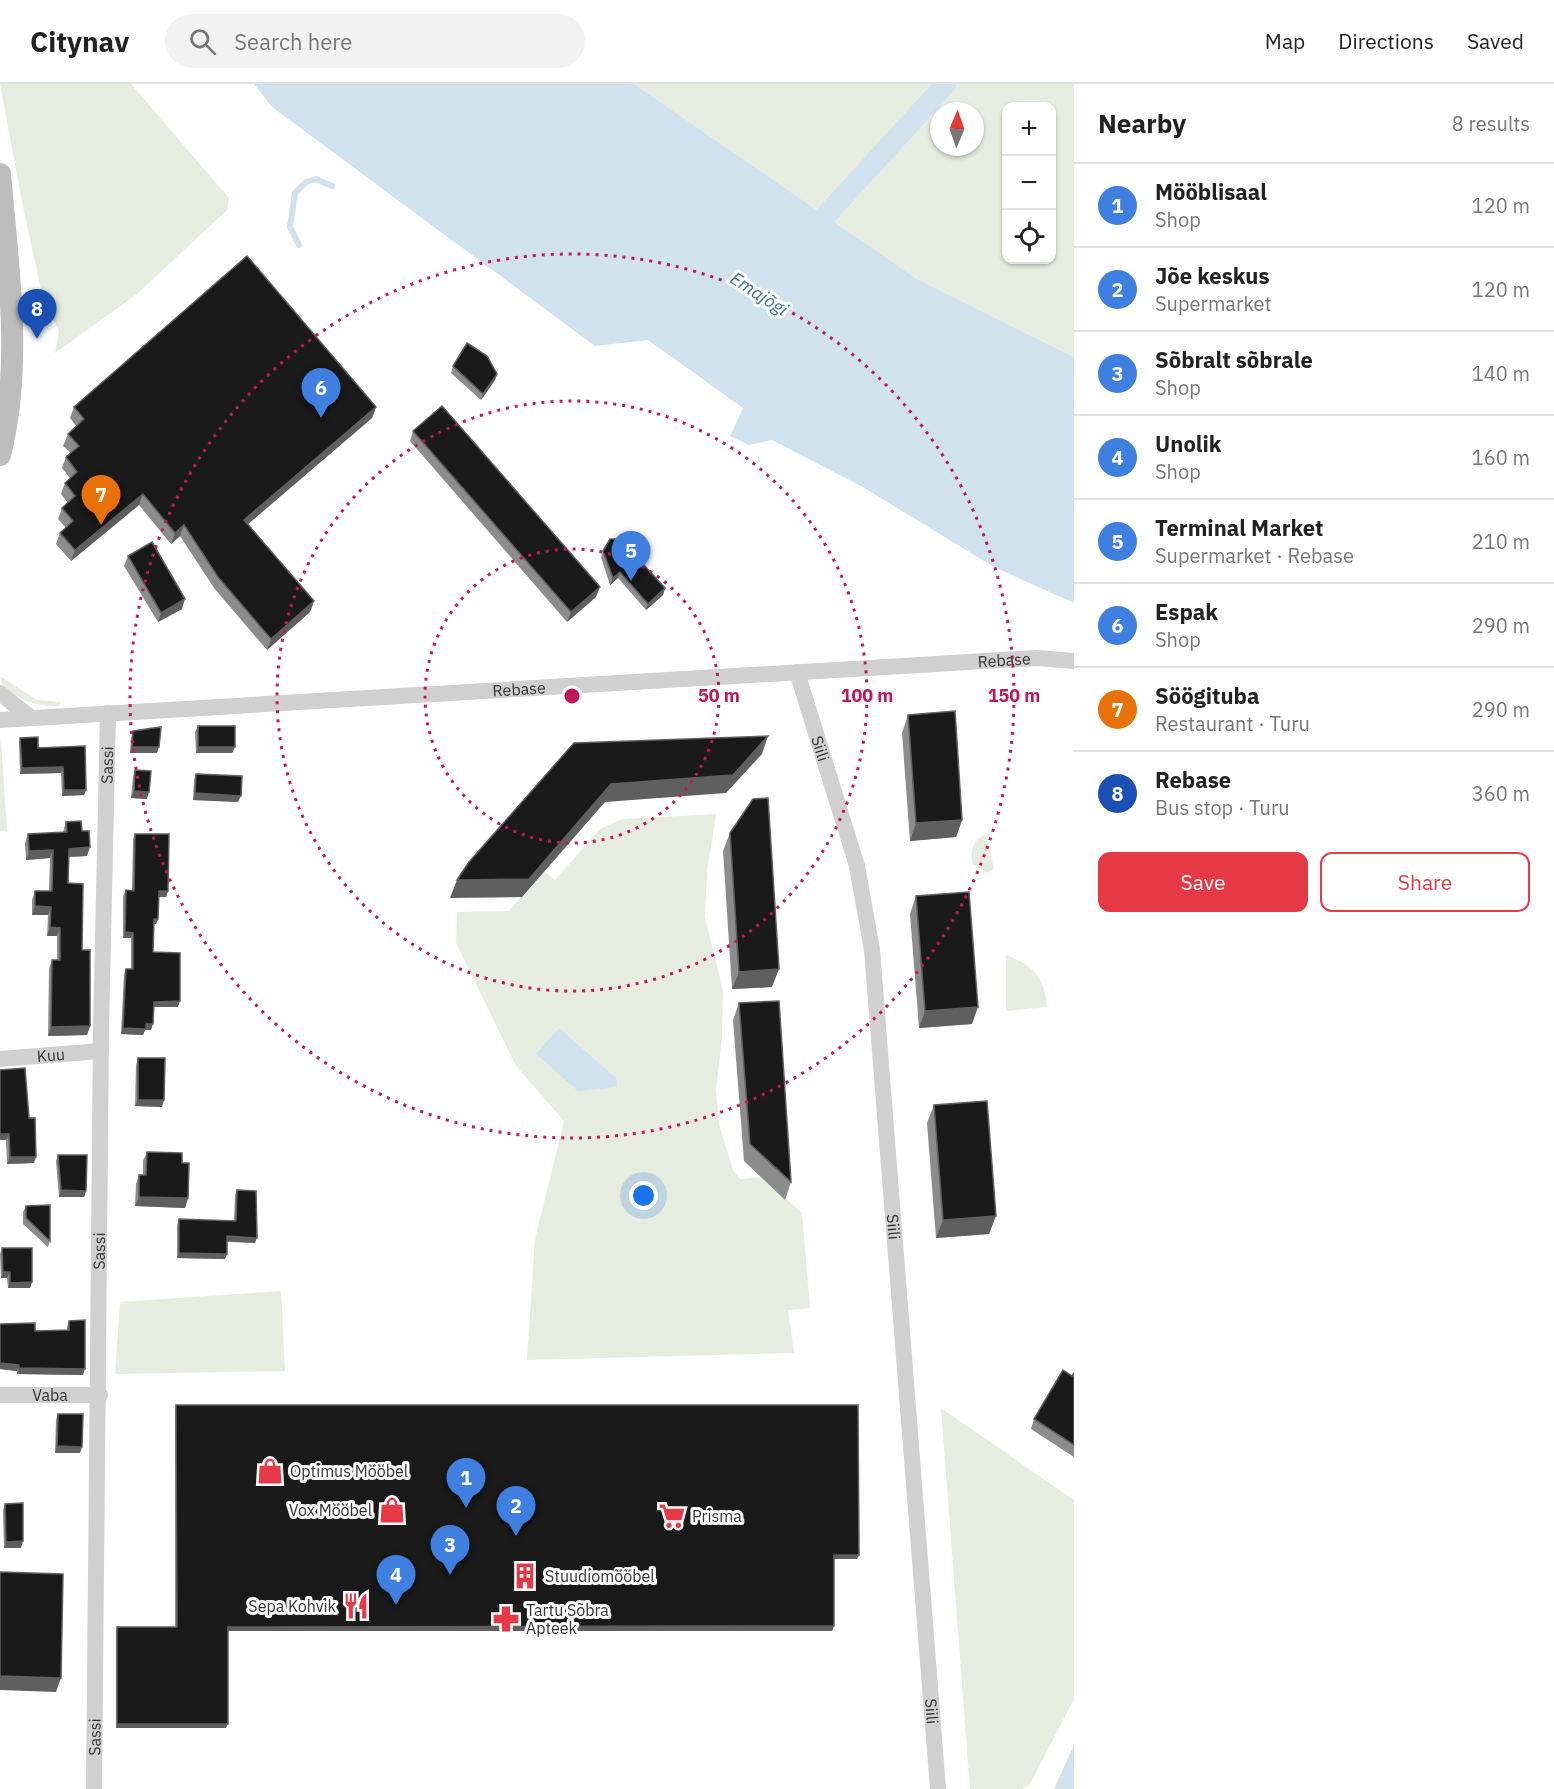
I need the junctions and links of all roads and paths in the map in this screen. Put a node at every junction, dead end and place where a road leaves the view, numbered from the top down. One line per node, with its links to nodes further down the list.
1 (0, 174): 2 (main road)
2 (0, 456)
3 (1074, 661): 4 (street, Rebase)
4 (797, 672): 6 (street, Rebase); 14 (street, Siili)
5 (0, 693): 7 (street)
6 (108, 713): 7 (street, Rebase); 9 (street, Sassi)
7 (31, 718): 8 (street, Rebase)
8 (0, 720)
9 (101, 1051): 10 (street, Kuu); 12 (street, Sassi)
10 (0, 1059)
11 (0, 1395): 12 (street, Vaba)
12 (100, 1395): 13 (street, Sassi)
13 (94, 1789)
14 (938, 1789)

